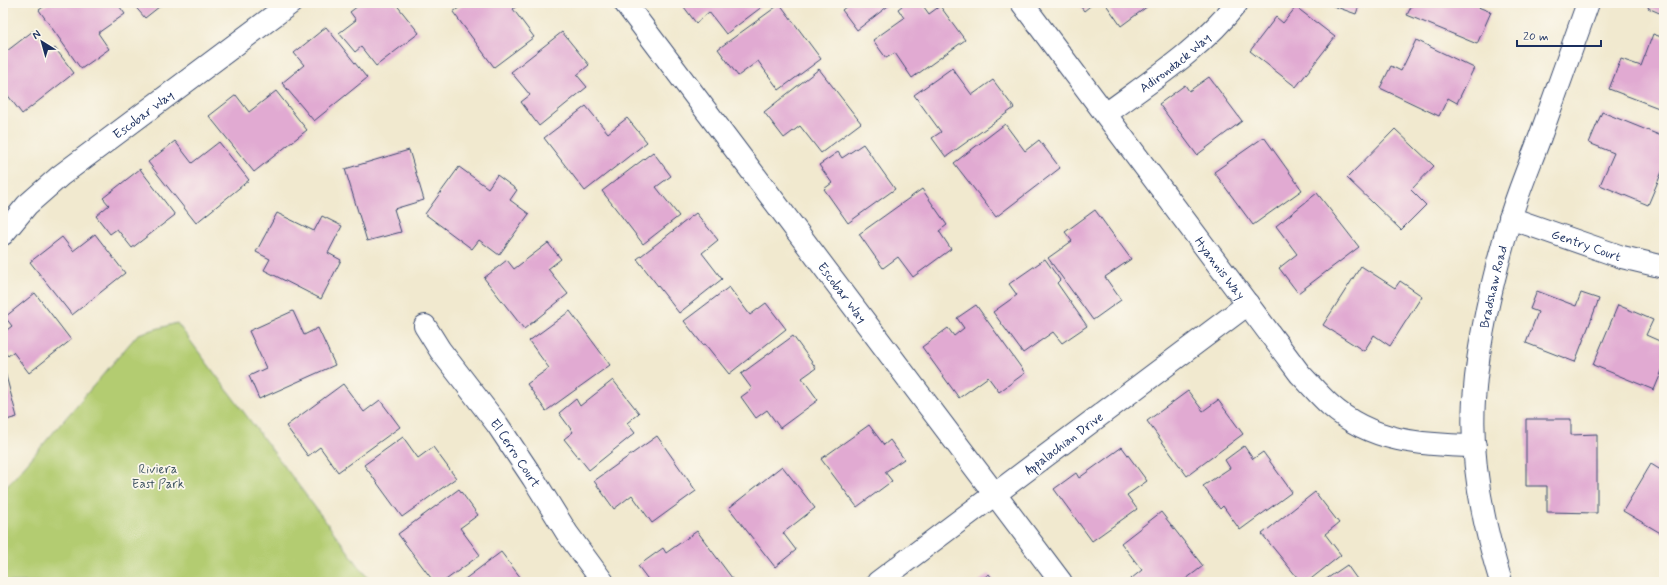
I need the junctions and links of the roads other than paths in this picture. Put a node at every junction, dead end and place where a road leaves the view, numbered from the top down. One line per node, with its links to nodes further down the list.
1 (291, 3): 8 (street, Escobar Way)
2 (624, 3): 13 (street, Escobar Way)
3 (1022, 3): 6 (street, Hyannis Way)
4 (1237, 3): 6 (street, Adirondack Way)
5 (1588, 3): 7 (street, Bradshaw Road)
6 (1106, 114): 10 (street, Hyannis Way)
7 (1510, 218): 9 (street, Gentry Court); 12 (street, Bradshaw Road)
8 (3, 234)
9 (1664, 267)
10 (1248, 304): 12 (street, Hyannis Way); 13 (street, Appalachian Drive)
11 (425, 326): 14 (street, El Cerro Court)
12 (1475, 446): 17 (street, Bradshaw Road)
13 (995, 494): 15 (street, Appalachian Drive); 16 (street, Escobar Way)
14 (603, 582)
15 (878, 582)
16 (1061, 582)
17 (1501, 582)

